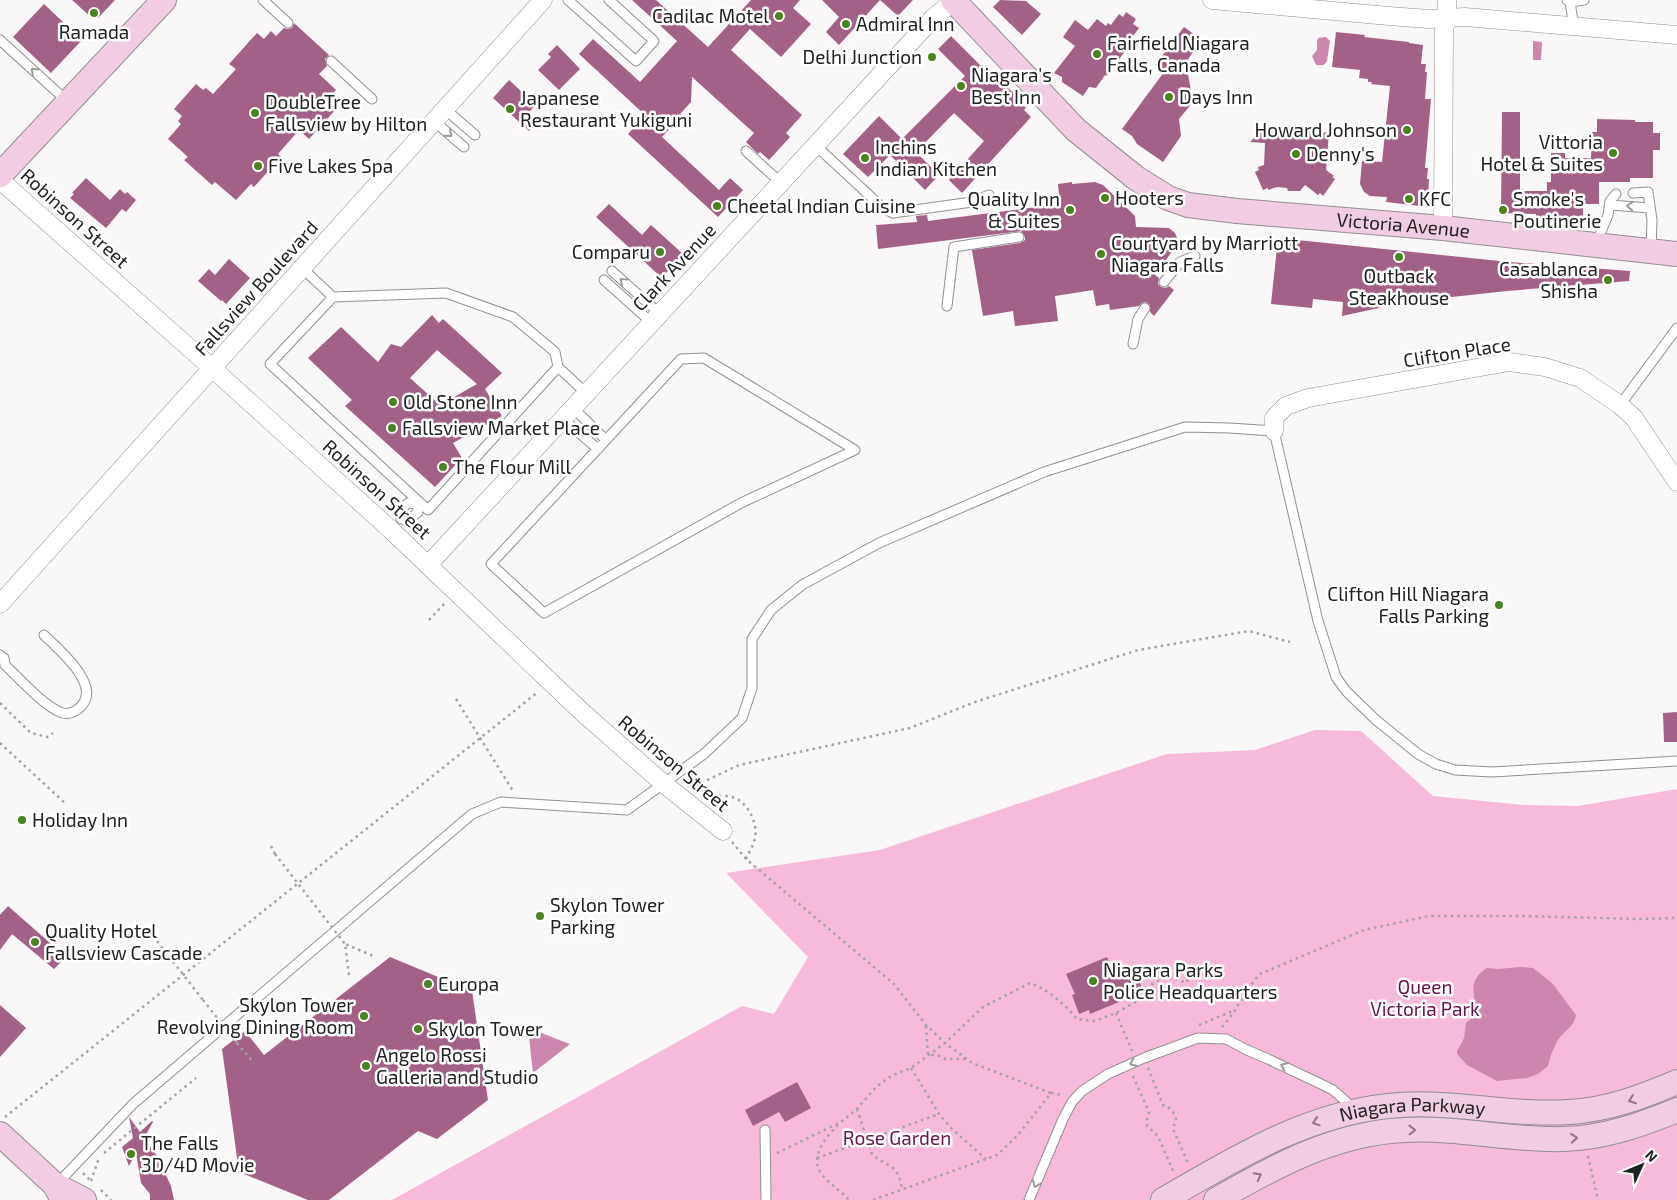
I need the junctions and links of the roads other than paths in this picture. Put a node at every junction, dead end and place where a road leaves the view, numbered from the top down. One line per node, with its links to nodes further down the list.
1 (164, 0): 17 (main road)
2 (263, 0): 11 (lane)
3 (543, 0): 18 (street, Fallsview Boulevard)
4 (568, 0): 5 (lane)
5 (609, 0)
6 (954, 0): 20 (street, Clark Avenue); 31 (main road, Victoria Avenue)
7 (1212, 0): 10 (street)
8 (1584, 0): 9 (lane)
9 (1569, 1): 12 (lane)
10 (1447, 9): 12 (street); 31 (street)
11 (288, 23)
12 (1574, 27): 13 (street)
13 (1677, 35)
14 (0, 40): 17 (lane, one-way to 14)
15 (330, 61): 16 (lane)
16 (372, 98)
17 (68, 103): 23 (main road)
18 (440, 115): 19 (lane); 21 (lane, one-way to 21); 37 (street, Fallsview Boulevard)
19 (475, 135)
20 (815, 145): 25 (street, Clark Avenue); 28 (lane)
21 (464, 147)
22 (746, 151): 25 (lane)
23 (0, 175)
24 (0, 180): 48 (street, Robinson Street)
25 (781, 183): 44 (street, Clark Avenue)
26 (1634, 193): 30 (lane)
27 (1616, 194): 29 (lane)
28 (988, 196)
29 (1610, 205): 30 (lane, one-way to 29); 33 (lane)
30 (1650, 208): 34 (lane)
31 (1443, 228): 33 (main road, Victoria Avenue)
32 (1019, 237): 42 (lane)
33 (1596, 245): 34 (main road, Victoria Avenue)
34 (1651, 251): 35 (main road, Victoria Avenue)
35 (1677, 254)
36 (1195, 256): 40 (lane)
37 (302, 268): 41 (lane); 48 (street, Fallsview Boulevard)
38 (612, 272): 44 (lane, one-way to 38)
39 (604, 280): 44 (lane)
40 (1164, 282)
41 (333, 297): 47 (lane); 56 (lane)
42 (947, 306)
43 (1145, 308): 46 (lane)
44 (656, 318): 49 (street, Clark Avenue)
45 (1677, 328): 50 (lane)
46 (1133, 344)
47 (558, 367): 49 (lane); 56 (lane)
48 (212, 368): 57 (street, Robinson Street); 59 (street, Fallsview Boulevard)
49 (586, 394): 51 (street, Clark Avenue)
50 (1620, 405): 52 (street, Clifton Place); 55 (street, Clifton Place)
51 (568, 413): 53 (lane); 54 (lane); 58 (street, Clark Avenue)
52 (1274, 431): 63 (lane); 64 (lane)
53 (606, 440): 54 (lane); 54 (lane)
54 (598, 449)
55 (1677, 482)
56 (418, 503): 57 (lane)
57 (396, 525): 58 (street, Robinson Street)
58 (428, 565): 64 (street, Robinson Street)
59 (0, 604)
60 (44, 635): 62 (lane)
61 (0, 655): 62 (lane)
62 (3, 665)
63 (1677, 761)
64 (664, 784): 65 (street, Robinson Street); 71 (lane)
65 (723, 831)
66 (1677, 1082): 68 (main road, Niagara Parkway, one-way to 68)
67 (1677, 1110): 76 (main road, Niagara Parkway, one-way to 67)
68 (1352, 1112): 74 (lane, one-way to 74); 75 (main road, Niagara Parkway, one-way to 75)
69 (765, 1130): 73 (lane)
70 (0, 1134): 71 (main road)
71 (59, 1193): 72 (main road)
72 (87, 1195)
73 (766, 1200)
74 (1029, 1200)
75 (1163, 1200)
76 (1216, 1200)

